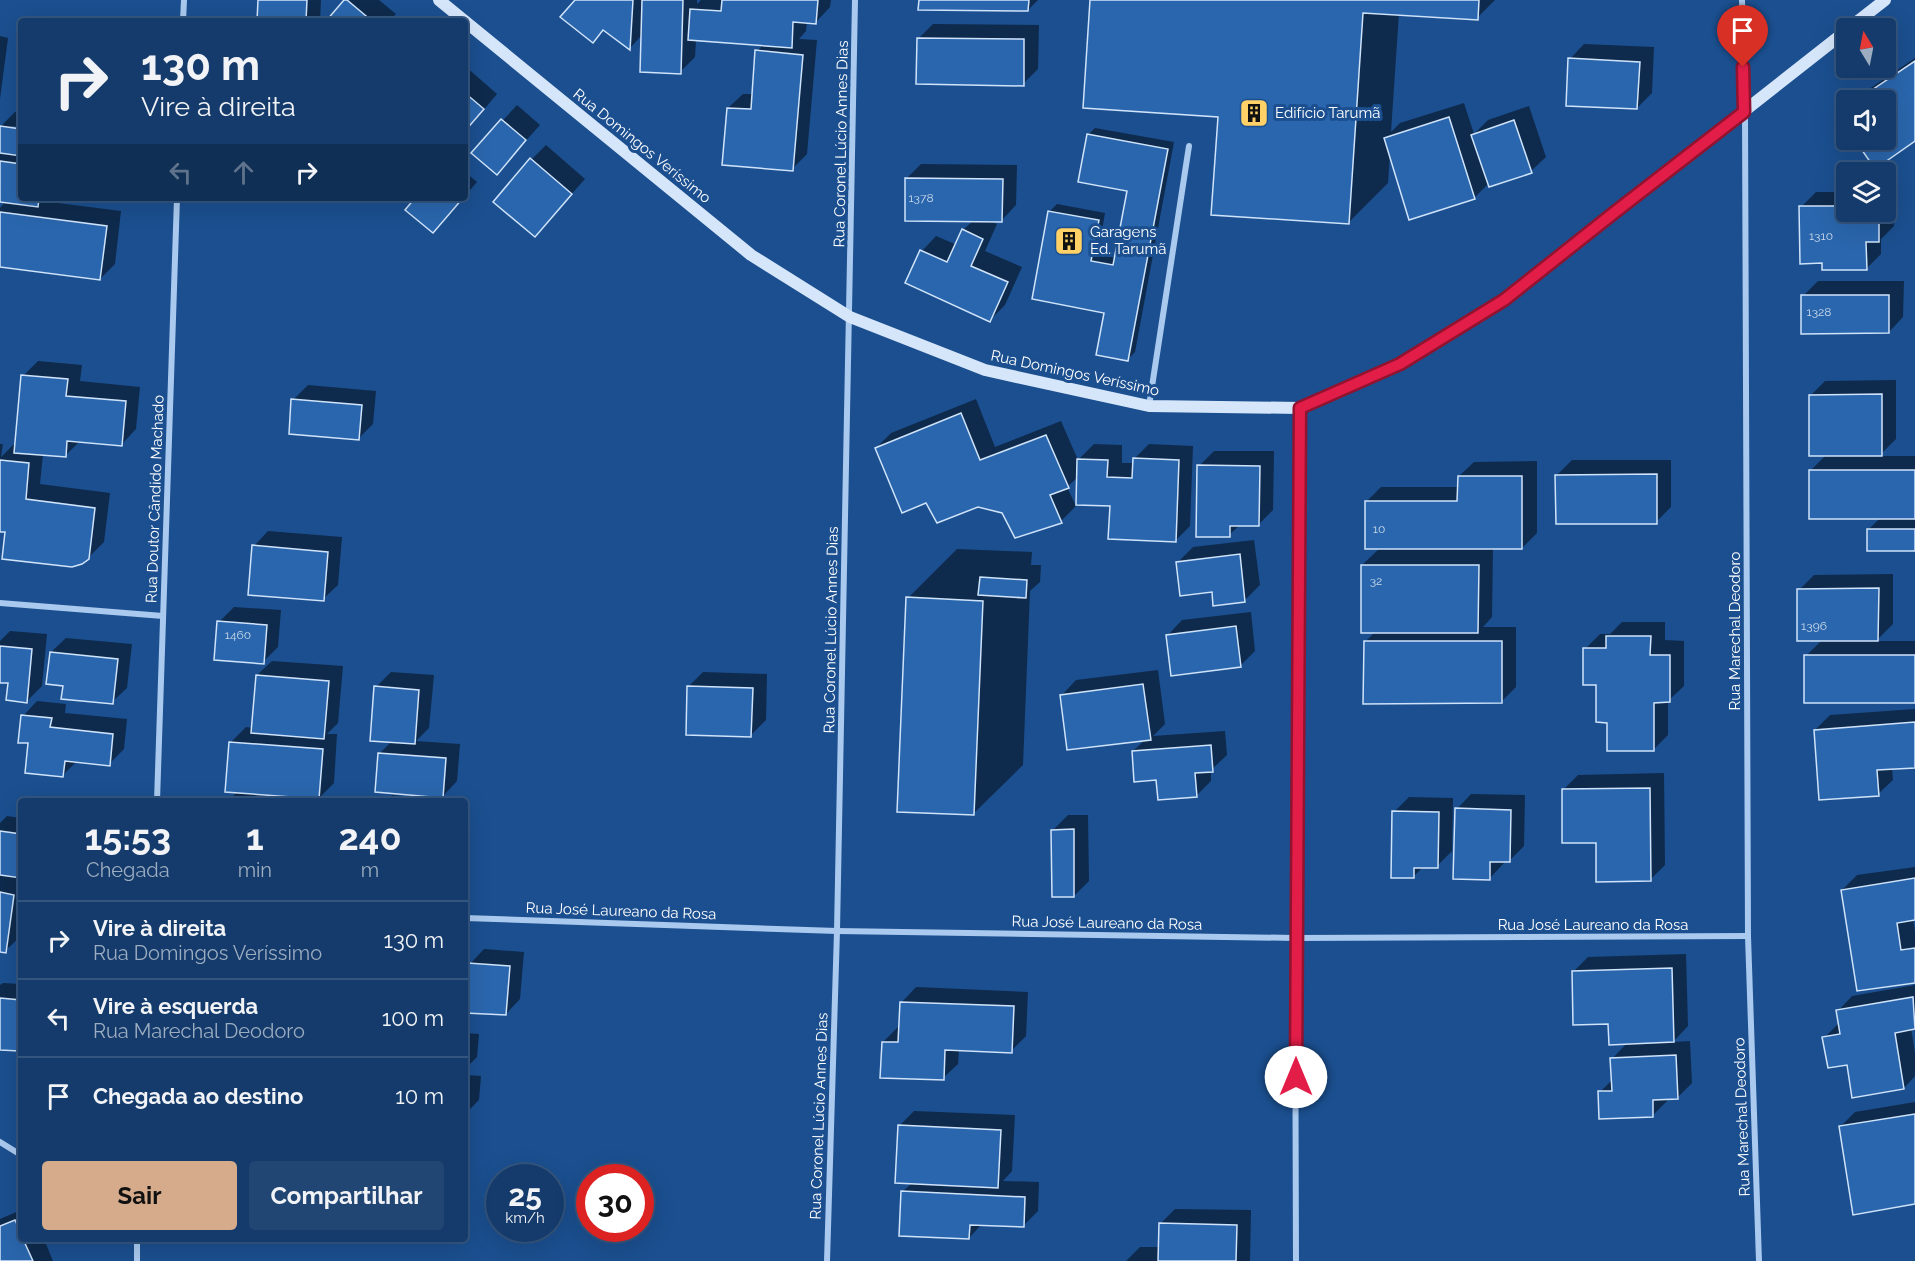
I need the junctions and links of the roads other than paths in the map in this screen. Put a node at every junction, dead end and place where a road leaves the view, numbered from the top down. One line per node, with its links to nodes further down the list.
1 (184, 0): 6 (street)
2 (439, 0): 7 (street, Rua Domingos Veríssimo)
3 (855, 0): 14 (street, Rua Coronel Lúcio Annes Dias)
4 (1742, 0): 11 (street, Rua Marechal Deodoro)
5 (1885, 0): 8 (street, Rua Domingos Veríssimo)
6 (183, 18)
7 (461, 18)
8 (1863, 18)
9 (468, 24): 14 (street, Rua Domingos Veríssimo)
10 (1836, 39): 11 (street, Rua Domingos Veríssimo)
11 (1744, 112): 16 (street, Rua Domingos Veríssimo); 22 (street, Rua Marechal Deodoro)
12 (1189, 146): 15 (street)
13 (177, 201): 18 (street, Rua Doutor Cândido Machado)
14 (849, 317): 15 (street, Rua Domingos Veríssimo); 21 (street, Rua Coronel Lúcio Annes Dias)
15 (1149, 406): 16 (street, Rua Domingos Veríssimo)
16 (1300, 408): 23 (street)
17 (0, 603): 18 (street)
18 (163, 616): 19 (street, Rua Doutor Cândido Machado)
19 (157, 798)
20 (468, 918): 21 (street, Rua José Laureano da Rosa)
21 (837, 931): 23 (street, Rua José Laureano da Rosa); 28 (street, Rua Coronel Lúcio Annes Dias)
22 (1749, 936): 23 (street, Rua José Laureano da Rosa); 30 (street, Rua Marechal Deodoro)
23 (1296, 938): 29 (street)
24 (0, 1142): 25 (street)
25 (18, 1153)
26 (137, 1242): 27 (street)
27 (137, 1261)
28 (826, 1261)
29 (1296, 1261)
30 (1759, 1261)

